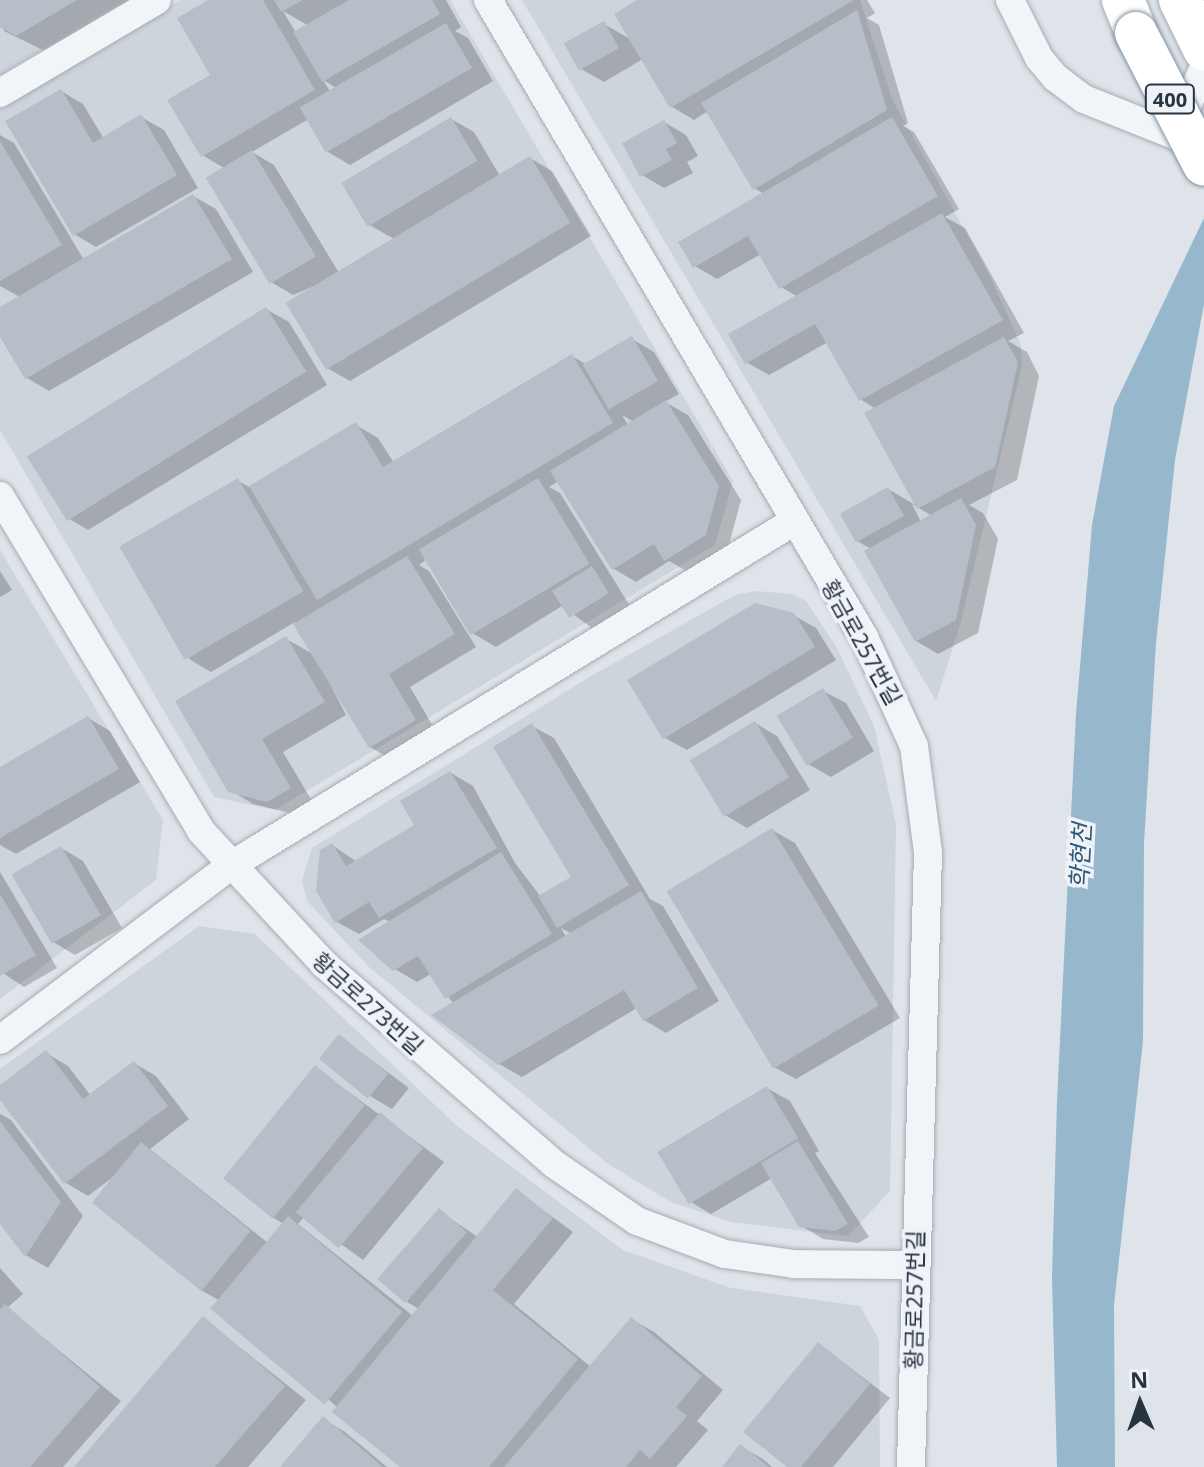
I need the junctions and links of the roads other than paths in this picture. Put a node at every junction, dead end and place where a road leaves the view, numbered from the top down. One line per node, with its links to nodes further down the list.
1 (157, 0): 8 (street)
2 (488, 0): 11 (street, 황금로257번길)
3 (1010, 0): 7 (street)
4 (1180, 0): 6 (highway)
5 (1130, 16): 9 (highway, 400, bridge)
6 (1204, 49)
7 (1204, 67)
8 (0, 93)
9 (1204, 165)
10 (0, 496): 12 (street, 황금로273번길)
11 (793, 522): 12 (street); 14 (street, 황금로257번길)
12 (230, 866): 13 (street); 14 (street, 황금로273번길)
13 (0, 1040)
14 (914, 1265): 15 (street, 황금로257번길)
15 (911, 1467)

